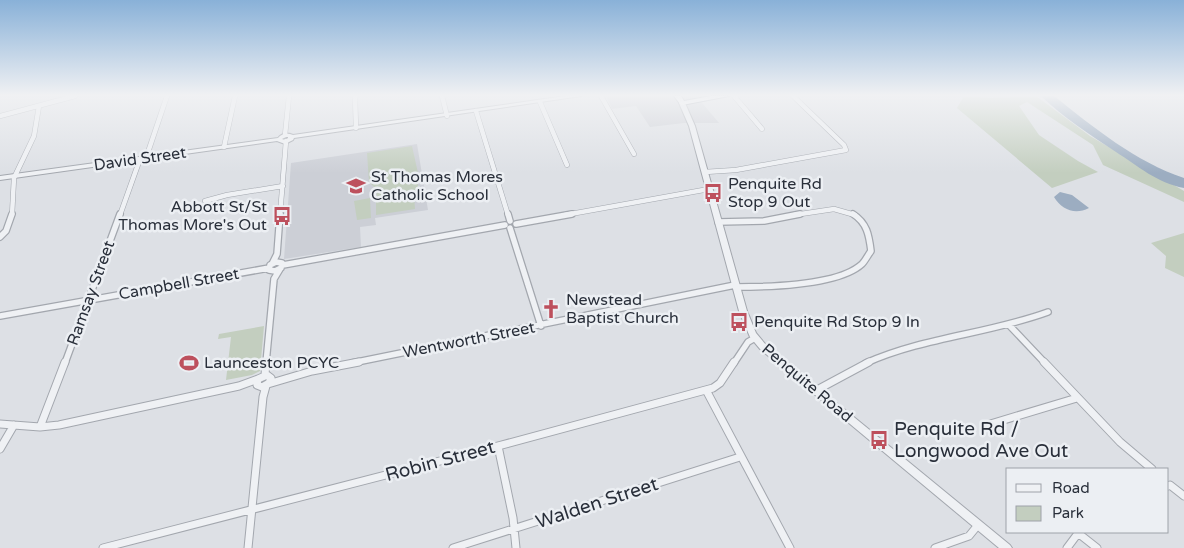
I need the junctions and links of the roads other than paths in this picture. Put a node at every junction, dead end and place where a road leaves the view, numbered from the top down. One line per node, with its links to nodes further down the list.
1 (36, 122): 23 (street)
2 (157, 122): 20 (street, Ramsay Street)
3 (229, 122): 18 (street)
4 (288, 122): 17 (street)
5 (356, 122): 15 (street)
6 (405, 122): 15 (street)
7 (479, 122): 29 (street)
8 (548, 122): 21 (street)
9 (616, 122): 19 (street)
10 (691, 122): 14 (street, Penquite Road)
11 (691, 122): 14 (street, Penquite Road)
12 (756, 122): 16 (street)
13 (818, 122): 22 (street)
14 (692, 126): 22 (street, Penquite Road)
15 (356, 128): 17 (street)
16 (762, 129)
17 (288, 138): 18 (street, David Street); 25 (street)
18 (224, 147): 20 (street, David Street)
19 (634, 154)
20 (143, 158): 23 (street, David Street); 36 (street, Ramsay Street)
21 (567, 165)
22 (705, 172): 26 (street, Penquite Road)
23 (16, 176): 24 (street, David Street); 30 (street)
24 (0, 178)
25 (283, 186): 27 (street); 31 (street)
26 (709, 189): 28 (street, Penquite Road); 29 (street)
27 (205, 201)
28 (718, 222): 35 (street, Penquite Road); 35 (street, Wentworth Street)
29 (510, 224): 32 (street); 39 (street)
30 (0, 237)
31 (277, 254): 32 (street); 33 (street)
32 (281, 266): 33 (street, Campbell Street); 34 (street)
33 (270, 267): 34 (street); 36 (street, Campbell Street)
34 (274, 279): 42 (street)
35 (736, 286): 39 (street, Wentworth Street); 41 (street, Penquite Road)
36 (89, 300): 38 (street, Campbell Street); 49 (street, Ramsay Street)
37 (1048, 312): 40 (street)
38 (0, 316)
39 (541, 326): 42 (street, Wentworth Street)
40 (1010, 326): 44 (street); 45 (street)
41 (755, 338): 43 (street, Robin Street); 44 (street, Penquite Road)
42 (263, 382): 49 (street, Wentworth Street); 56 (street)
43 (706, 390): 50 (street, Robin Street); 52 (street)
44 (815, 391): 57 (street, Penquite Road)
45 (1077, 398): 48 (street); 53 (street)
46 (0, 424): 47 (street, Wentworth Street)
47 (14, 425): 49 (street, Wentworth Street); 51 (street)
48 (987, 425)
49 (40, 427)
50 (498, 446): 56 (street, Robin Street); 58 (street)
51 (0, 449)
52 (740, 457): 58 (street, Walden Street); 65 (street)
53 (1151, 468)
54 (1169, 484): 55 (street)
55 (1184, 496)
56 (252, 510): 61 (street, Robin Street); 62 (street)
57 (978, 525): 66 (street); 67 (street, Penquite Road)
58 (514, 529): 63 (street, Walden Street); 64 (street)
59 (1078, 533): 68 (street)
60 (1080, 533): 69 (street)
61 (103, 548)
62 (248, 548)
63 (453, 548)
64 (516, 548)
65 (790, 548)
66 (935, 548)
67 (1006, 548)
68 (1067, 548)
69 (1098, 548)

